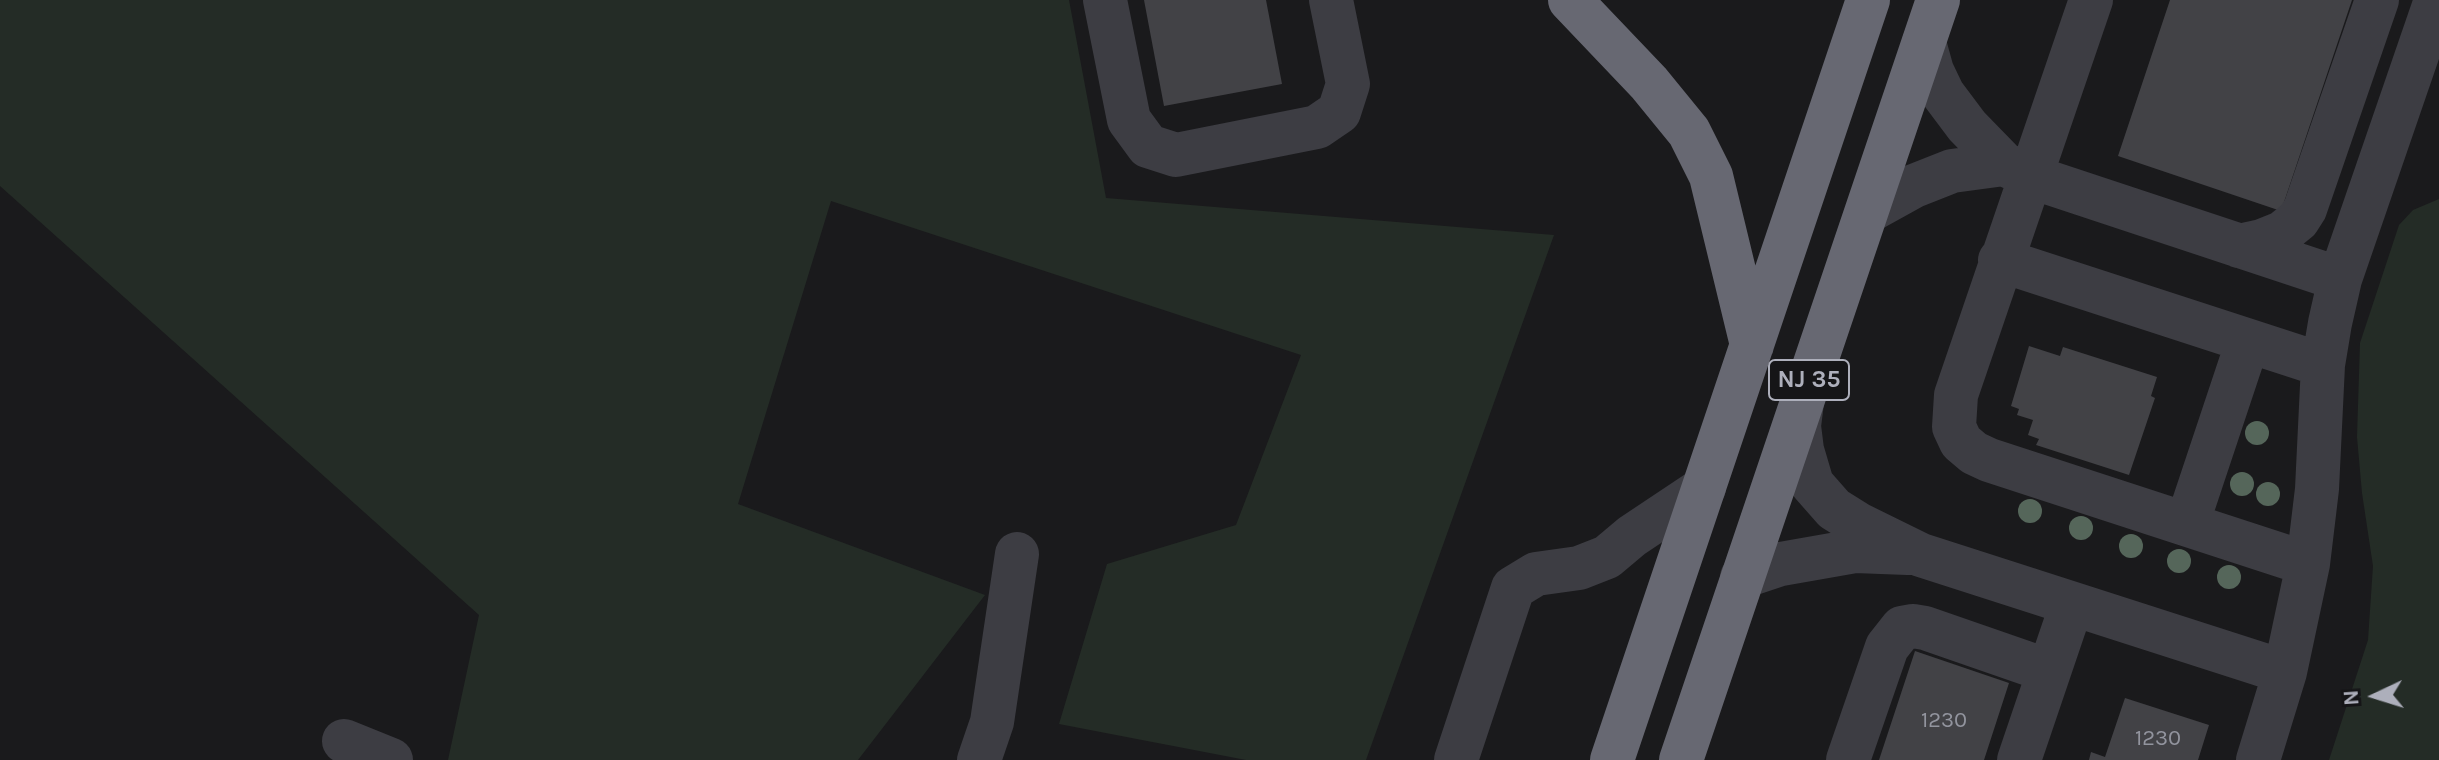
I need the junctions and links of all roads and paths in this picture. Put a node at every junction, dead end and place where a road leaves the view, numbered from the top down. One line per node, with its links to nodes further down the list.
1 (1105, 0): 2 (street)
2 (1331, 0)
3 (1570, 0): 16 (highway)
4 (1868, 0): 16 (highway, NJ 35)
5 (1938, 0): 9 (highway, NJ 35)
6 (2091, 0): 10 (street)
7 (2377, 0): 12 (street)
8 (2436, 0): 14 (street)
9 (1924, 42): 10 (street); 11 (highway, NJ 35)
10 (2016, 170): 11 (street); 12 (street); 13 (street)
11 (1867, 212): 18 (highway, NJ 35)
12 (2239, 246): 14 (street)
13 (2000, 260): 15 (street); 20 (street)
14 (2340, 279): 17 (street)
15 (2234, 337): 17 (street); 20 (street)
16 (1752, 345): 19 (highway, NJ 35)
17 (2323, 365): 23 (street)
18 (1802, 402): 22 (street); 24 (highway, NJ 35)
19 (1704, 488): 31 (street); 32 (highway, NJ 35)
20 (2173, 520): 23 (street)
21 (1017, 554): 30 (street)
22 (1921, 555): 24 (street); 25 (street)
23 (2308, 564): 27 (street)
24 (1742, 577): 33 (highway, NJ 35)
25 (2072, 604): 26 (street); 27 (street)
26 (2049, 671): 34 (street); 35 (street)
27 (2285, 672): 36 (street)
28 (344, 741): 29 (street)
29 (391, 760)
30 (979, 760)
31 (1456, 760)
32 (1612, 760)
33 (1681, 760)
34 (1848, 760)
35 (2019, 760)
36 (2258, 760)

